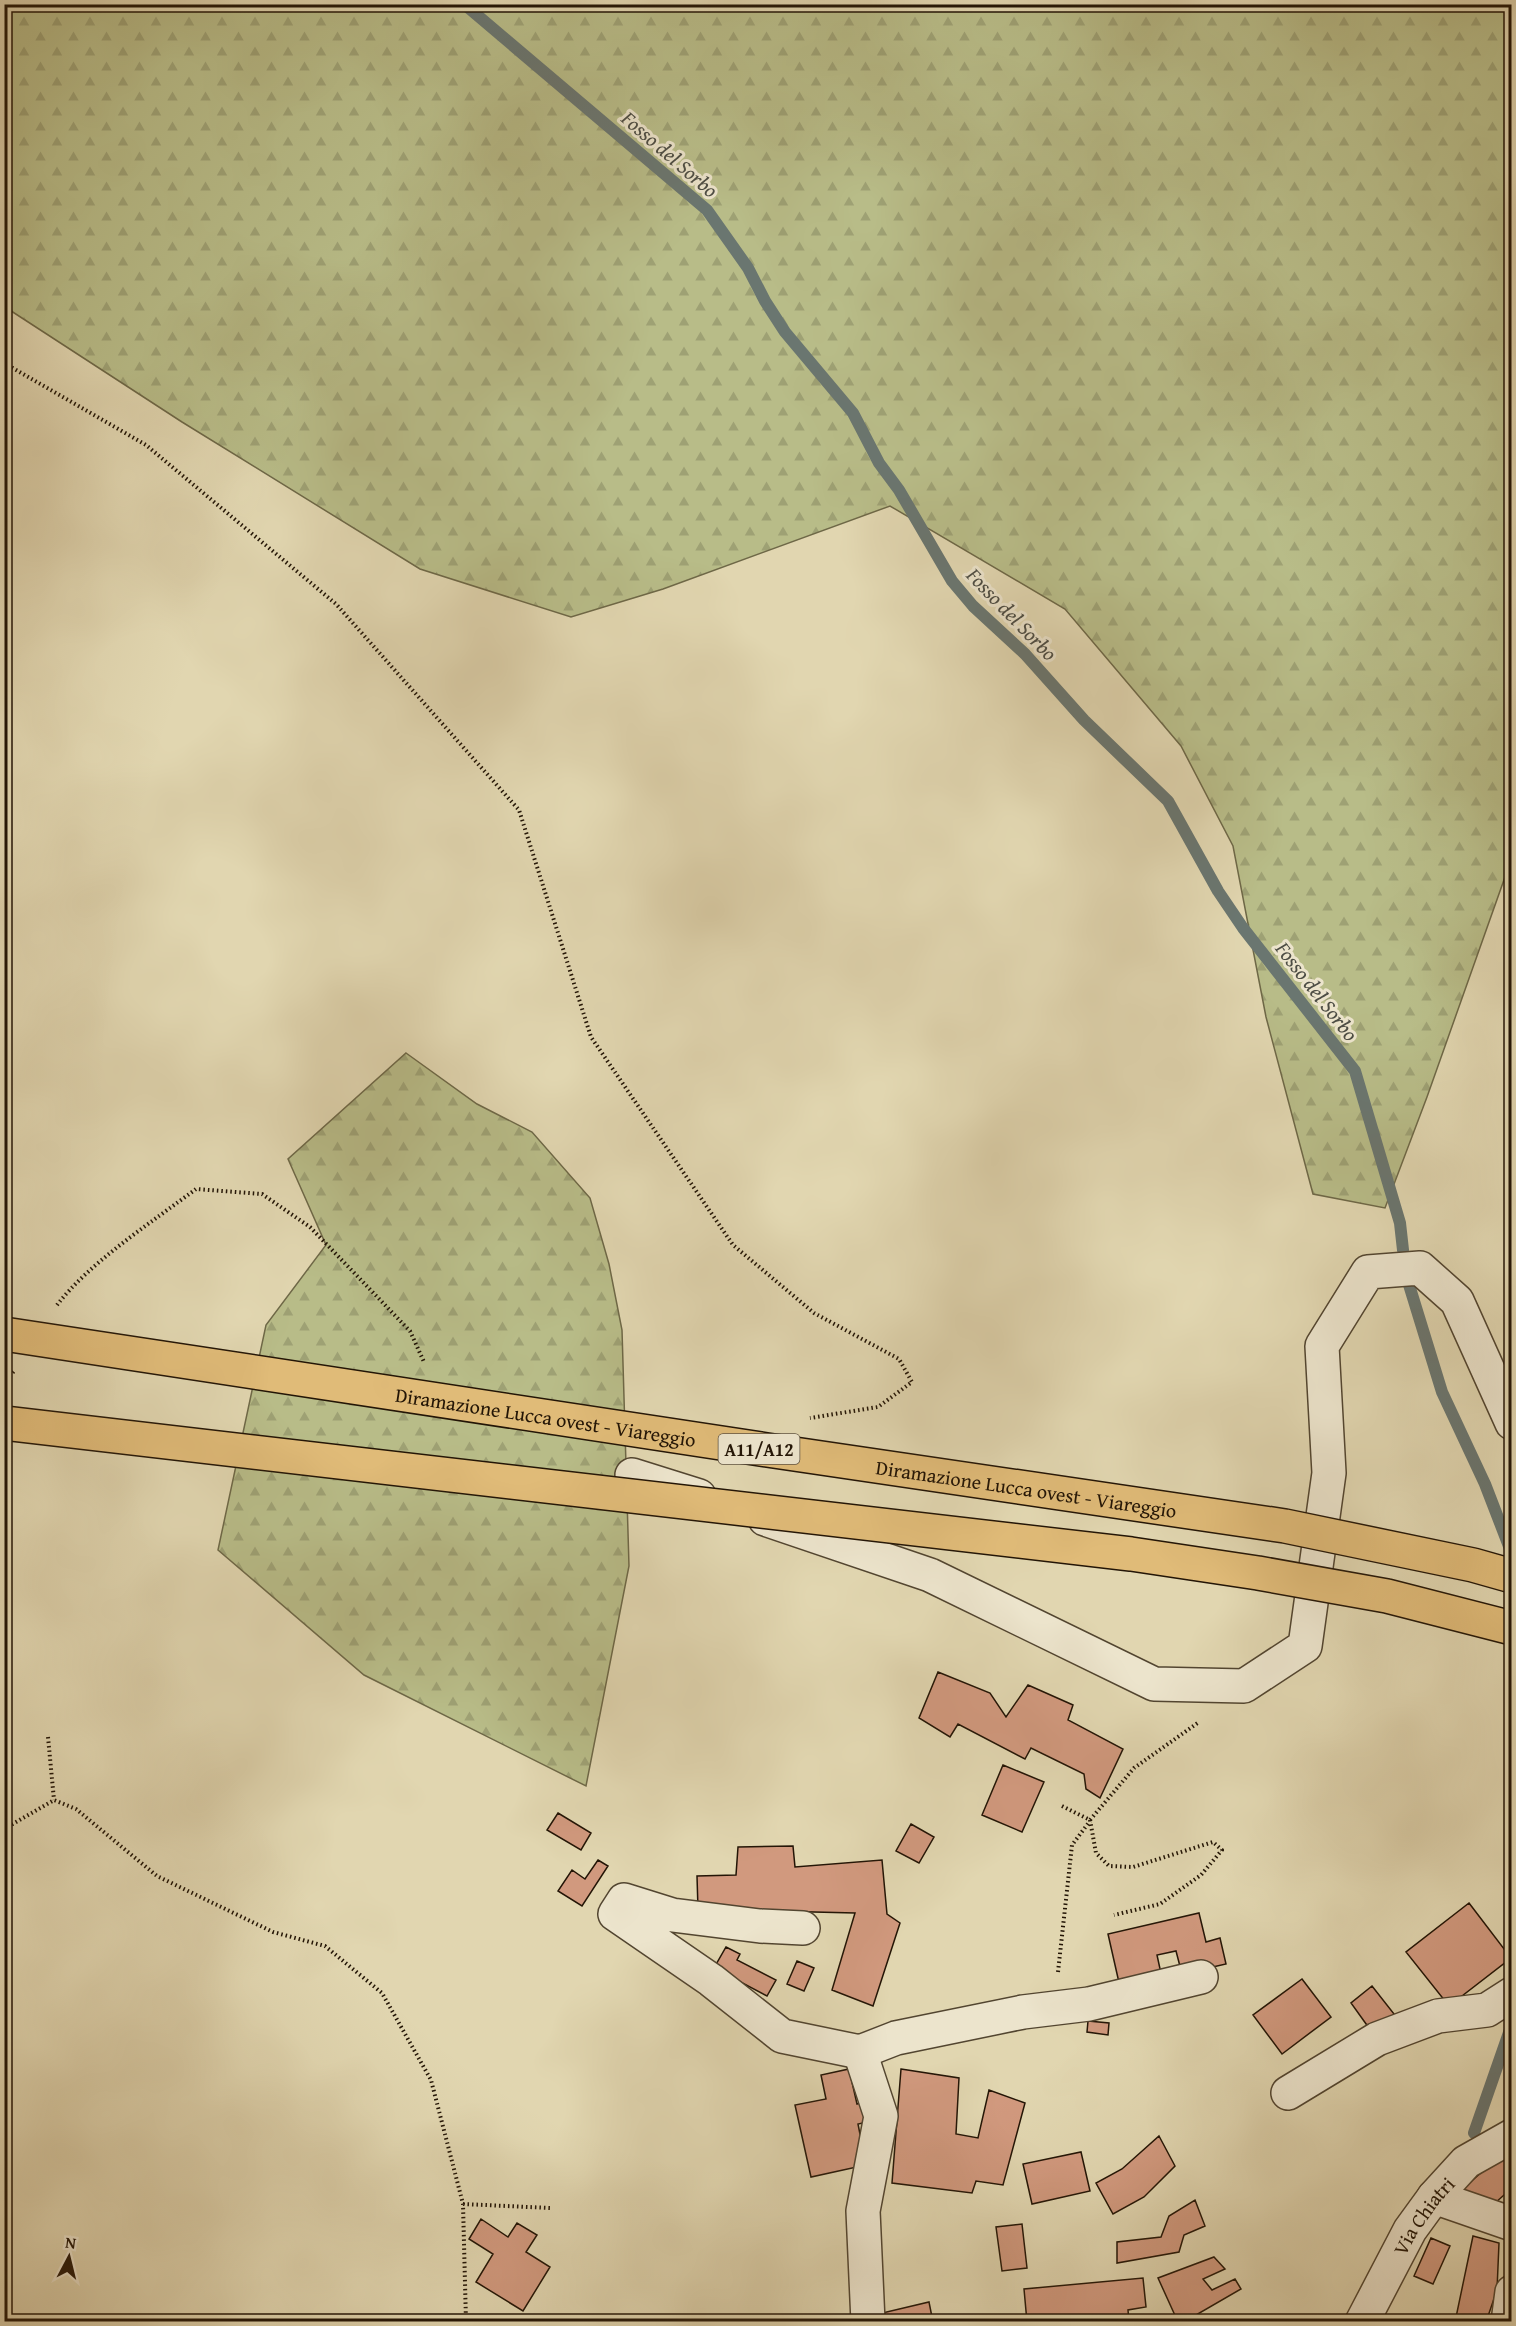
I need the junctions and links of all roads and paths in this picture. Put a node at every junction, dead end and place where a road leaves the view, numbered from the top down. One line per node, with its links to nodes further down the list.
1 (4, 363): 7 (path)
2 (52, 1312): 5 (path)
3 (4, 1334): 11 (highway, Diramazione Lucca ovest - Viareggio / A11/A12, bridge)
4 (16, 1368): 6 (path)
5 (428, 1369)
6 (4, 1383)
7 (809, 1418)
8 (4, 1423): 12 (highway, bridge)
9 (1512, 1423): 10 (street)
10 (632, 1475)
11 (1512, 1576)
12 (1512, 1628)
13 (1202, 1720): 17 (path)
14 (48, 1737): 15 (path)
15 (54, 1800): 18 (path); 28 (path)
16 (1062, 1806): 17 (path)
17 (1090, 1820): 19 (path); 23 (path)
18 (4, 1829)
19 (1114, 1915)
20 (803, 1928): 24 (street)
21 (1201, 1977): 23 (street)
22 (1512, 1994): 25 (street)
23 (1046, 2010): 24 (street)
24 (860, 2052): 34 (street)
25 (1288, 2093)
26 (1512, 2136): 27 (street, Via Chiatri)
27 (1434, 2197): 30 (street); 32 (street, Via Chiatri)
28 (463, 2204): 29 (path); 33 (path)
29 (550, 2208)
30 (1512, 2224)
31 (1512, 2292): 35 (street)
32 (1363, 2321)
33 (466, 2322)
34 (868, 2322)
35 (1508, 2322)

